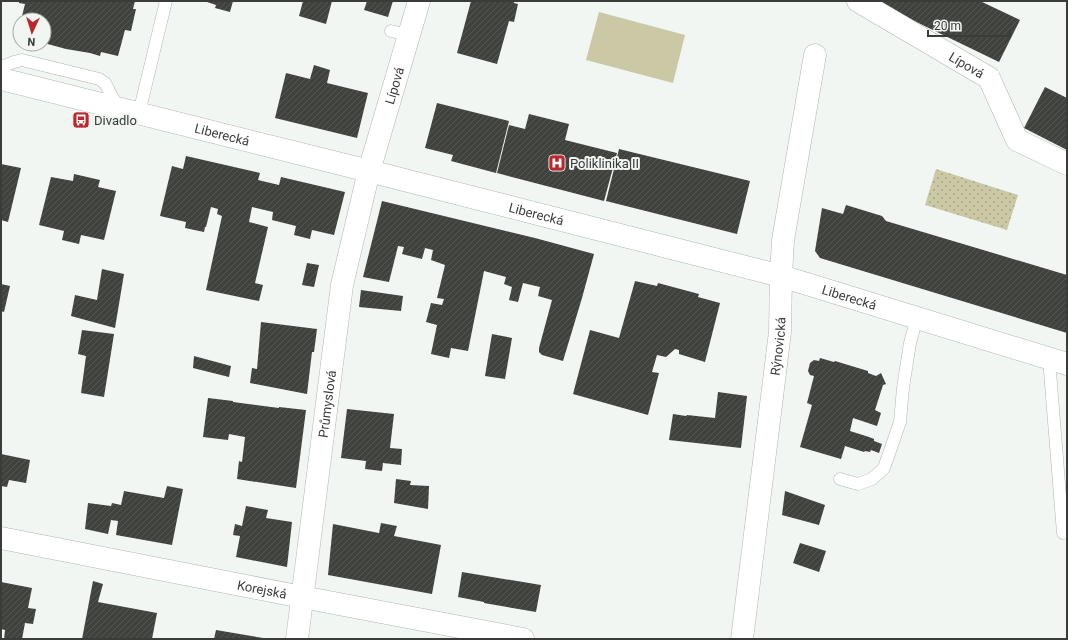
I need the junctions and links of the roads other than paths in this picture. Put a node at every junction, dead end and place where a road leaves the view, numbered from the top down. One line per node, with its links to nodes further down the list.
1 (166, 1): 7 (lane)
2 (419, 1): 9 (street, Lípová)
3 (858, 1): 8 (street, Lípová)
4 (815, 55): 10 (street, Rýnovická)
5 (1, 67): 7 (lane)
6 (1, 79): 7 (street, Liberecká)
7 (128, 111): 9 (street, Liberecká)
8 (1067, 164)
9 (369, 171): 10 (street, Liberecká); 16 (street, Průmyslová)
10 (781, 276): 11 (street, Liberecká); 19 (street, Rýnovická)
11 (917, 318): 12 (street, Liberecká); 13 (lane)
12 (1058, 362): 14 (lane)
13 (840, 479)
14 (1063, 533)
15 (1, 538): 16 (street, Korejská)
16 (302, 597): 17 (street, Průmyslová); 18 (street, Korejská)
17 (297, 639)
18 (523, 639)
19 (742, 639)

